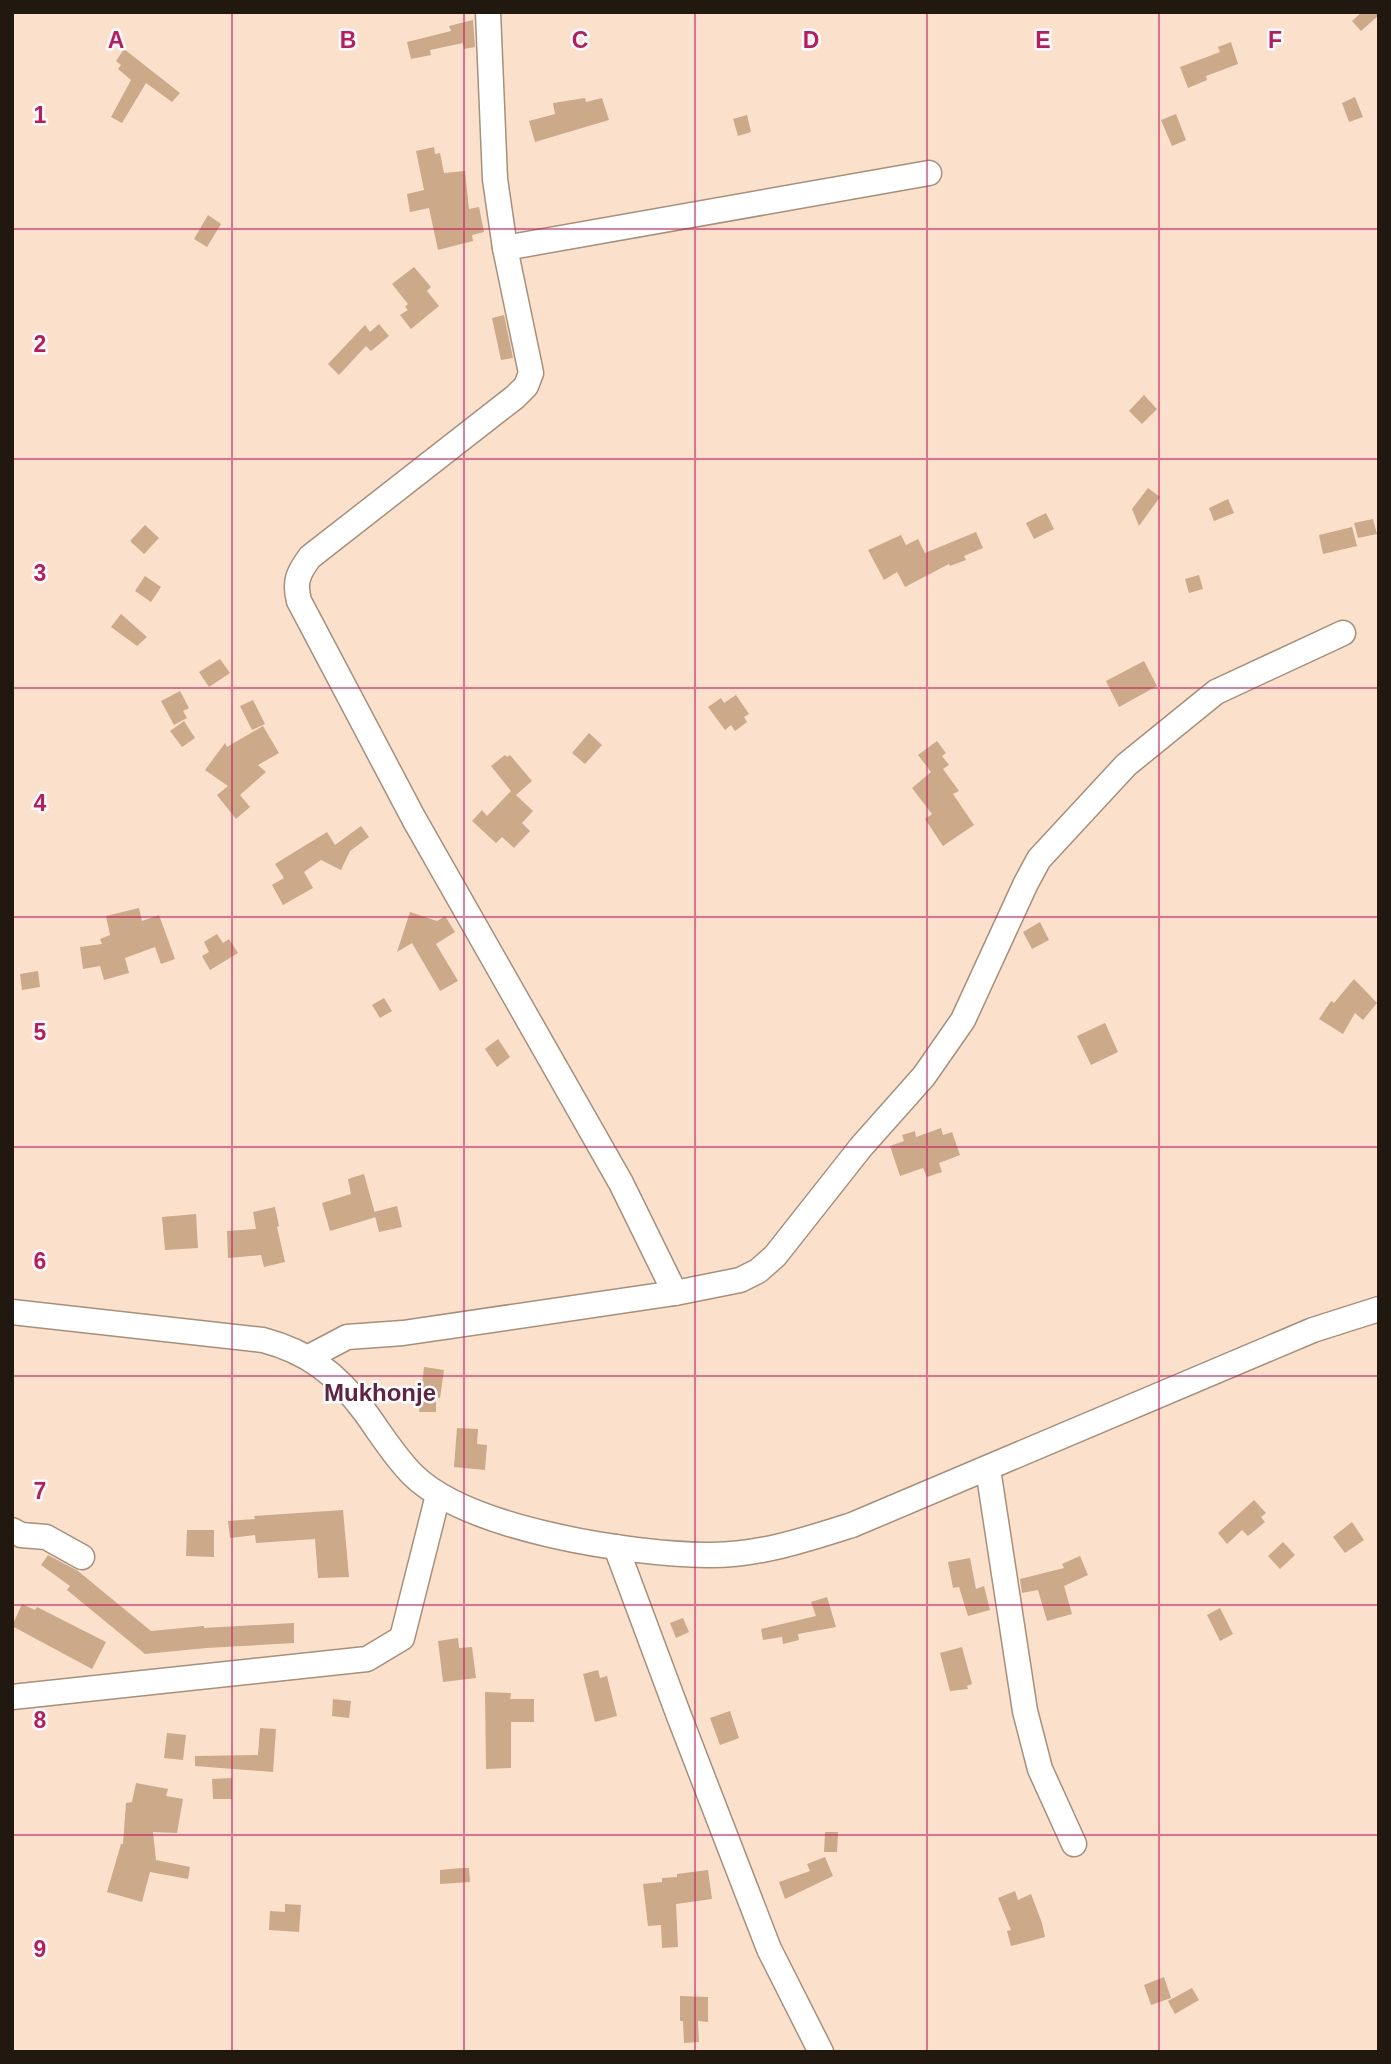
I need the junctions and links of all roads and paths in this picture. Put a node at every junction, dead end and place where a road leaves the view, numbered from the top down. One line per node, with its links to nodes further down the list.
1 (488, 12): 3 (street)
2 (929, 173): 3 (street)
3 (505, 248): 5 (street)
4 (1343, 633): 5 (street)
5 (676, 1293): 8 (street)
6 (1379, 1309): 9 (street)
7 (12, 1312): 8 (street)
8 (309, 1357): 10 (street)
9 (988, 1469): 12 (street); 15 (street)
10 (438, 1495): 12 (street); 14 (street)
11 (12, 1530): 13 (street)
12 (617, 1547): 16 (street)
13 (82, 1557)
14 (12, 1697)
15 (1074, 1844)
16 (821, 2052)

